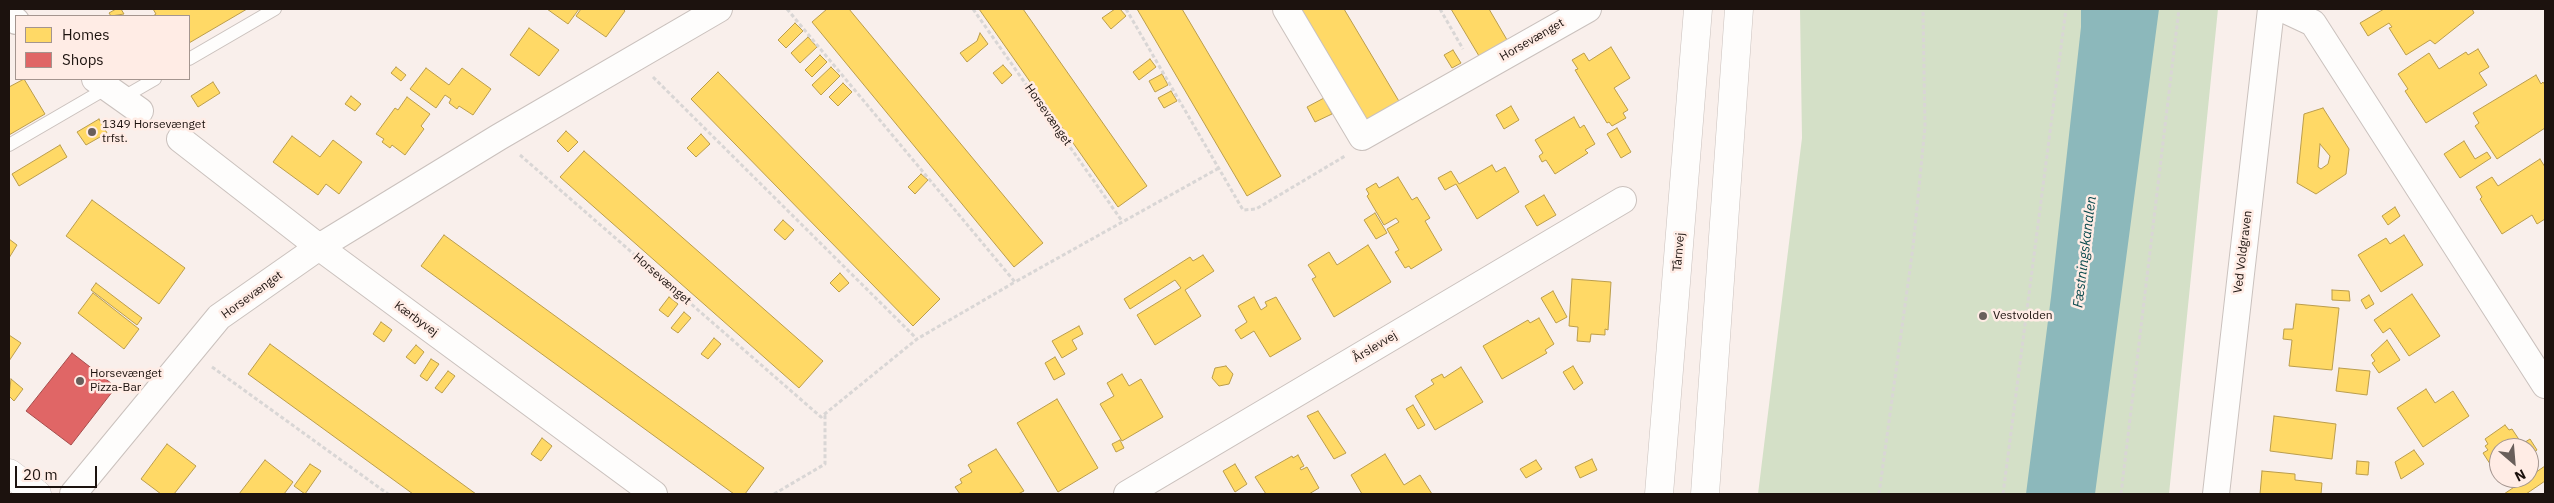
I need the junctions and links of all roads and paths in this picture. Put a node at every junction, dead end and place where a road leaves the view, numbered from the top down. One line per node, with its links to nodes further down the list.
1 (276, 9): 16 (lane)
2 (719, 9): 17 (street, Horsevænget)
3 (787, 9): 29 (path)
4 (973, 9): 27 (path, Horsevænget)
5 (1126, 9): 25 (path)
6 (1286, 9): 22 (street)
7 (1440, 9): 18 (path)
8 (1588, 9): 18 (street, Horsevænget)
9 (1698, 9): 41 (street, Tårnvej)
10 (1739, 9): 42 (street)
11 (1924, 9): 43 (path)
12 (2066, 9): 44 (path)
13 (2179, 9): 45 (path)
14 (2271, 9): 46 (street, Ved Voldgraven)
15 (2283, 9): 32 (street)
16 (190, 58)
17 (635, 58): 21 (street, Horsevænget); 30 (path)
18 (1477, 72): 22 (street, Horsevænget)
19 (152, 80): 20 (lane)
20 (116, 94): 24 (lane)
21 (499, 137): 28 (street, Horsevænget); 33 (path, Horsevænget)
22 (1362, 137): 25 (path)
23 (180, 139): 28 (street, Kærbyvej)
24 (9, 145)
25 (1219, 168): 27 (path)
26 (1623, 200): 40 (street, Årslevvej)
27 (1122, 221): 29 (path)
28 (319, 247): 31 (street, Horsevænget); 38 (street, Kærbyvej)
29 (1015, 282): 30 (path)
30 (917, 339): 33 (path)
31 (191, 352): 36 (street, Horsevænget); 37 (path)
32 (2545, 385)
33 (825, 413): 39 (path)
34 (9, 473): 35 (street)
35 (37, 494)
36 (73, 494)
37 (388, 494)
38 (654, 494)
39 (774, 494)
40 (1127, 494)
41 (1659, 494)
42 (1705, 494)
43 (1879, 494)
44 (2003, 494)
45 (2121, 494)
46 (2216, 494)

